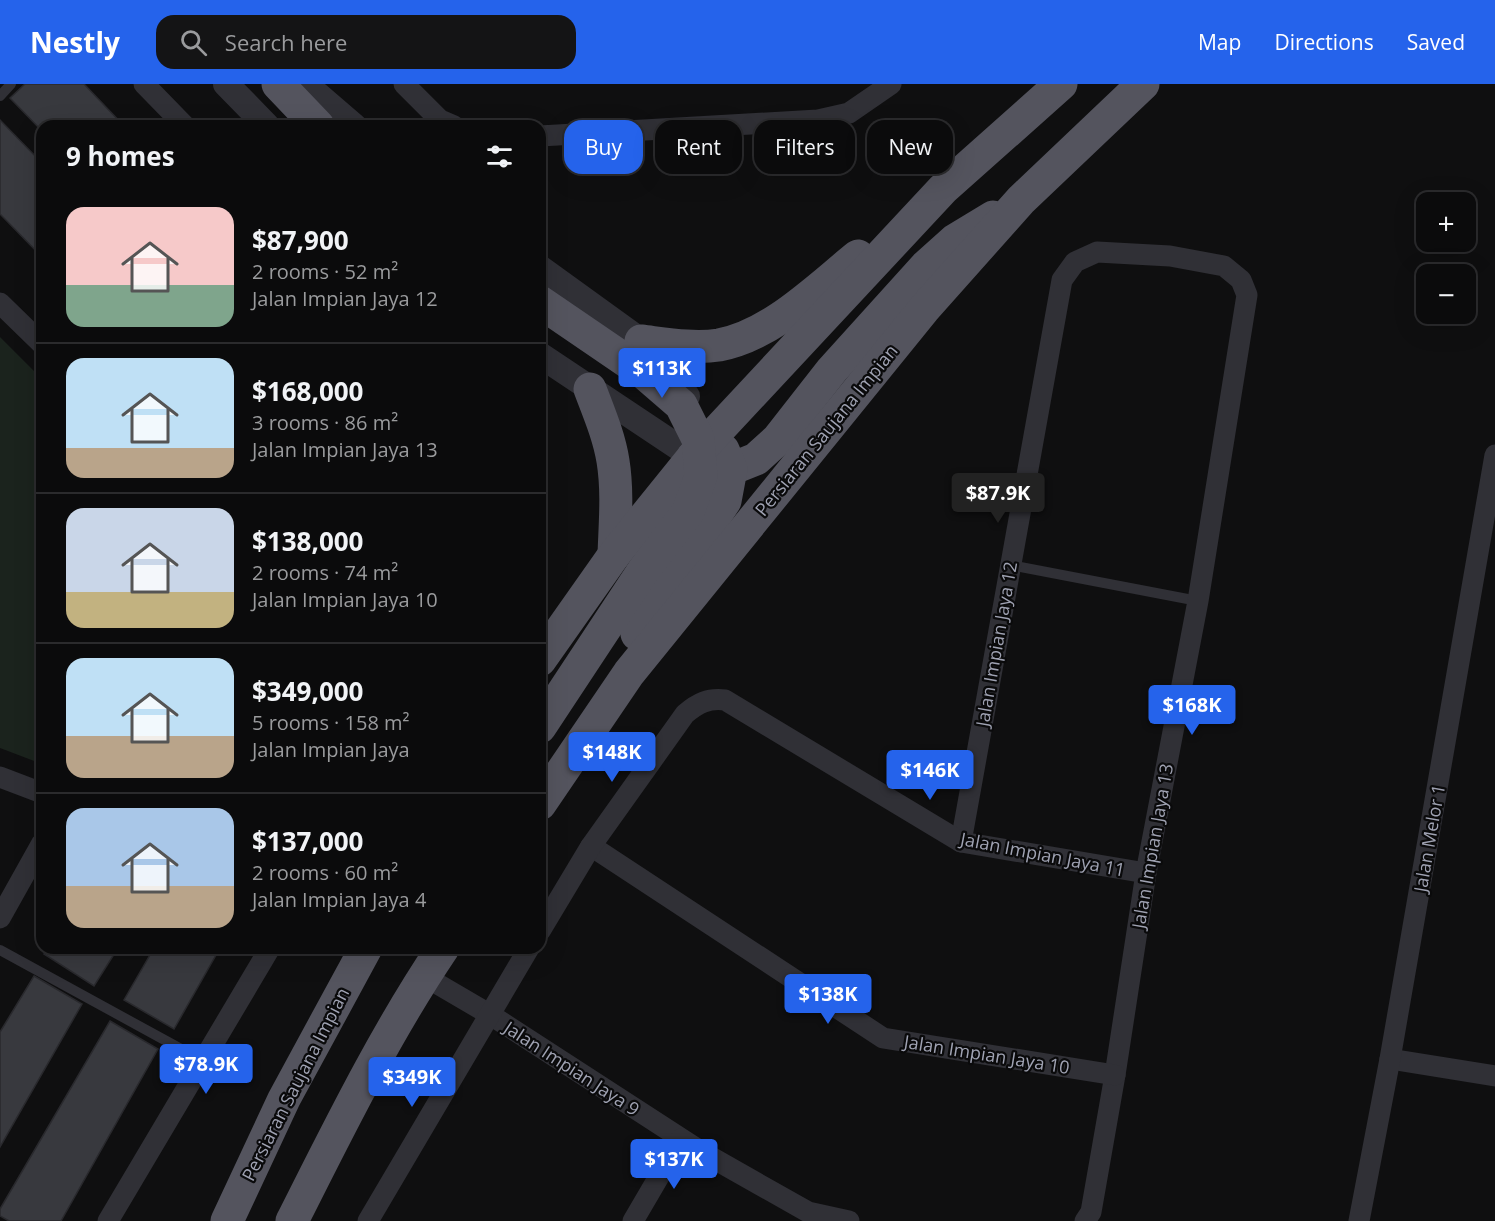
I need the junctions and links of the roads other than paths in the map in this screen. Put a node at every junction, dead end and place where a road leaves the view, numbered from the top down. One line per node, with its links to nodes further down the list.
1 (11, 84): 10 (lane)
2 (144, 84): 11 (street)
3 (226, 84): 12 (street)
4 (278, 84): 13 (highway)
5 (305, 84): 14 (street)
6 (404, 84): 15 (street)
7 (891, 84): 16 (street)
8 (1061, 84): 17 (highway)
9 (1143, 84): 18 (highway, Persiaran Saujana Impian)
10 (0, 96)
11 (179, 120)
12 (261, 120)
13 (312, 120)
14 (347, 120)
15 (440, 120)
16 (546, 136)
17 (943, 189): 24 (highway); 27 (highway)
18 (1021, 200): 29 (highway); 34 (highway, Persiaran Saujana Impian)
19 (1097, 252): 31 (street, Jalan Impian Jaya 12); 32 (street, Jalan Impian Jaya 13)
20 (546, 272): 24 (street)
21 (0, 303): 23 (street)
22 (546, 306): 35 (highway, bridge)
23 (36, 338)
24 (641, 341): 27 (street)
25 (546, 359): 26 (street)
26 (590, 389): 27 (street); 30 (highway)
27 (702, 448): 29 (highway); 30 (highway)
28 (1495, 455): 52 (street, Jalan Melor 1)
29 (730, 470): 34 (highway)
30 (614, 555): 33 (highway)
31 (1010, 565): 32 (lane); 39 (street, Jalan Impian Jaya 12)
32 (1198, 601): 42 (street, Jalan Impian Jaya 13)
33 (546, 651)
34 (629, 673): 38 (highway, Persiaran Saujana Impian)
35 (546, 718)
36 (0, 777): 37 (street)
37 (36, 791)
38 (546, 795)
39 (961, 842): 40 (street, Jalan Impian Jaya 11); 42 (street, Jalan Impian Jaya 11)
40 (591, 846): 44 (street); 54 (street, Jalan Impian Jaya 10)
41 (36, 854): 43 (street)
42 (1146, 873): 54 (street, Jalan Impian Jaya 13)
43 (0, 918)
44 (546, 921)
45 (0, 950): 53 (lane)
46 (266, 954): 53 (street)
47 (363, 954): 58 (highway, Persiaran Saujana Impian)
48 (433, 954): 50 (highway)
49 (526, 954): 51 (street)
50 (420, 962): 51 (street, Jalan Impian Jaya 9); 59 (highway)
51 (489, 1014): 56 (street, Jalan Impian Jaya 9); 60 (street)
52 (1390, 1059): 55 (street); 64 (street, Jalan Melor 1)
53 (203, 1061): 57 (street)
54 (1115, 1075): 63 (street, Jalan Impian Jaya 13)
55 (1495, 1076)
56 (681, 1139): 61 (street); 62 (street, Jalan Impian Jaya 9)
57 (108, 1221)
58 (227, 1221)
59 (292, 1221)
60 (368, 1221)
61 (633, 1221)
62 (849, 1221)
63 (1085, 1221)
64 (1359, 1221)

